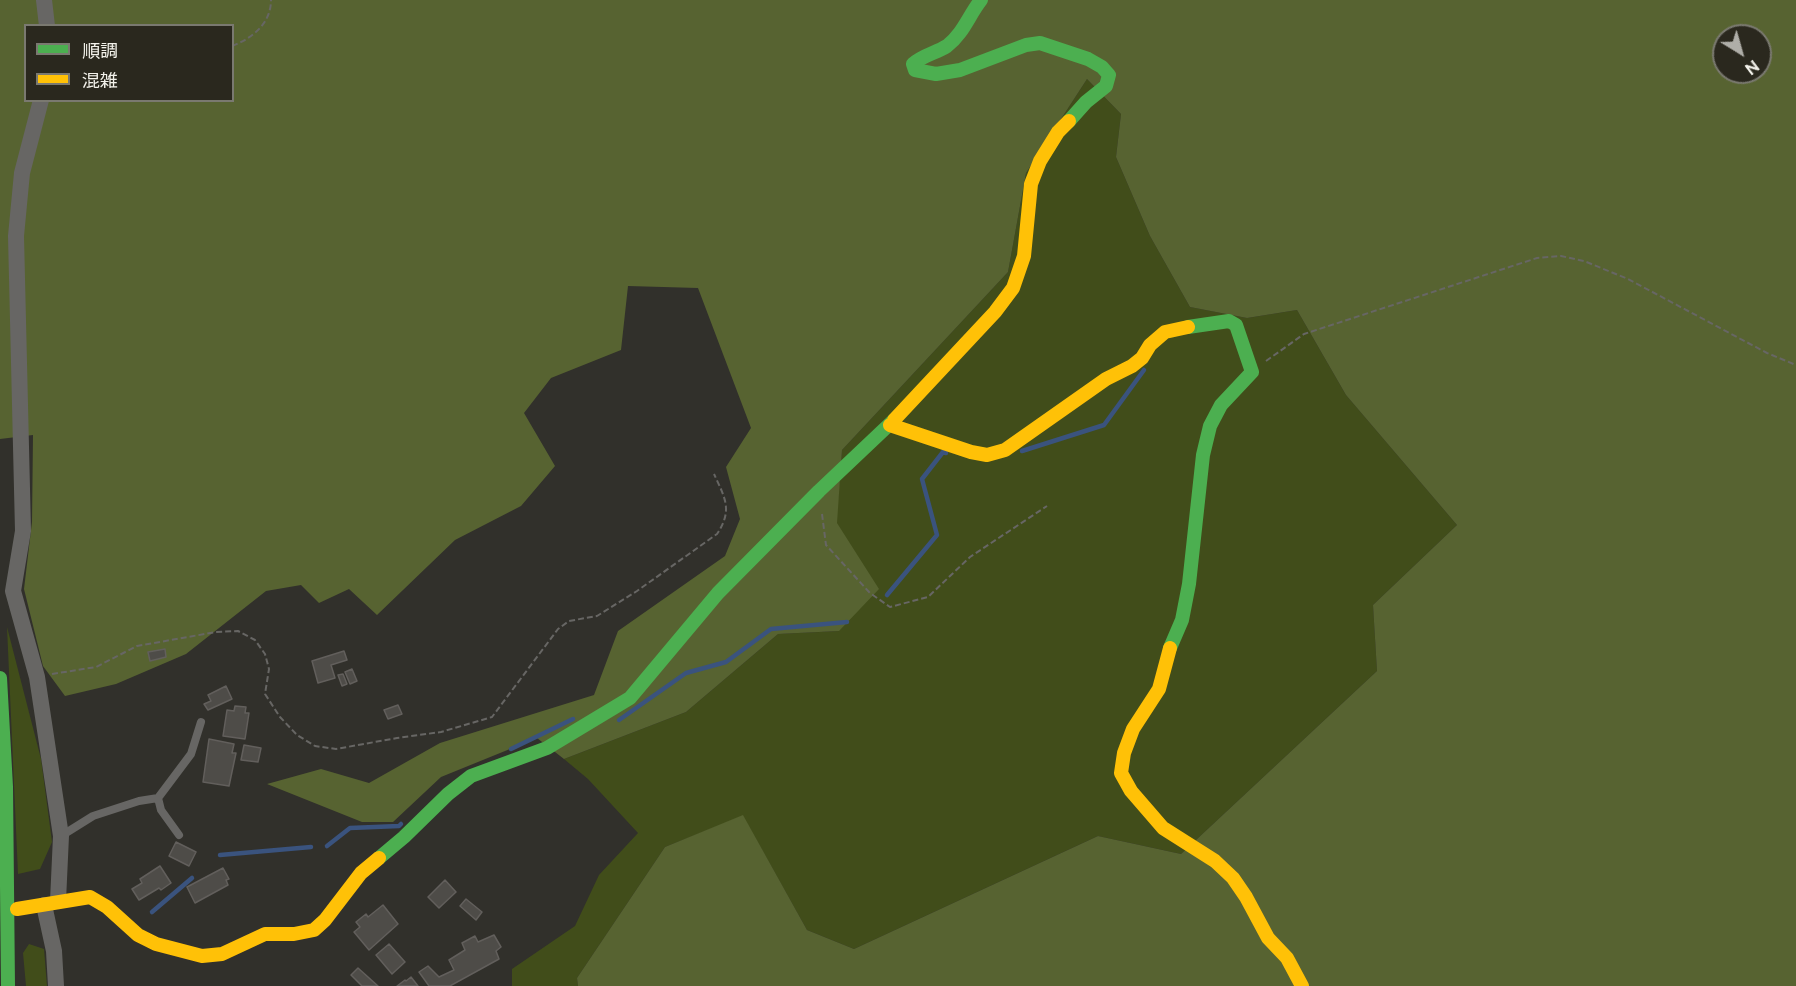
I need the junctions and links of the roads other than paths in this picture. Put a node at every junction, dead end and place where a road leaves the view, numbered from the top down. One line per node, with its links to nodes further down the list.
1 (44, 0): 3 (street)
2 (981, 0): 5 (main road)
3 (47, 24)
4 (40, 102): 10 (street)
5 (890, 425): 11 (main road); 15 (main road)
6 (0, 678): 13 (main road)
7 (201, 722): 8 (lane)
8 (158, 798): 9 (lane); 10 (lane)
9 (179, 835)
10 (61, 836): 11 (street)
11 (51, 903): 12 (main road); 14 (street)
12 (17, 909)
13 (8, 986)
14 (56, 986)
15 (1302, 986)

